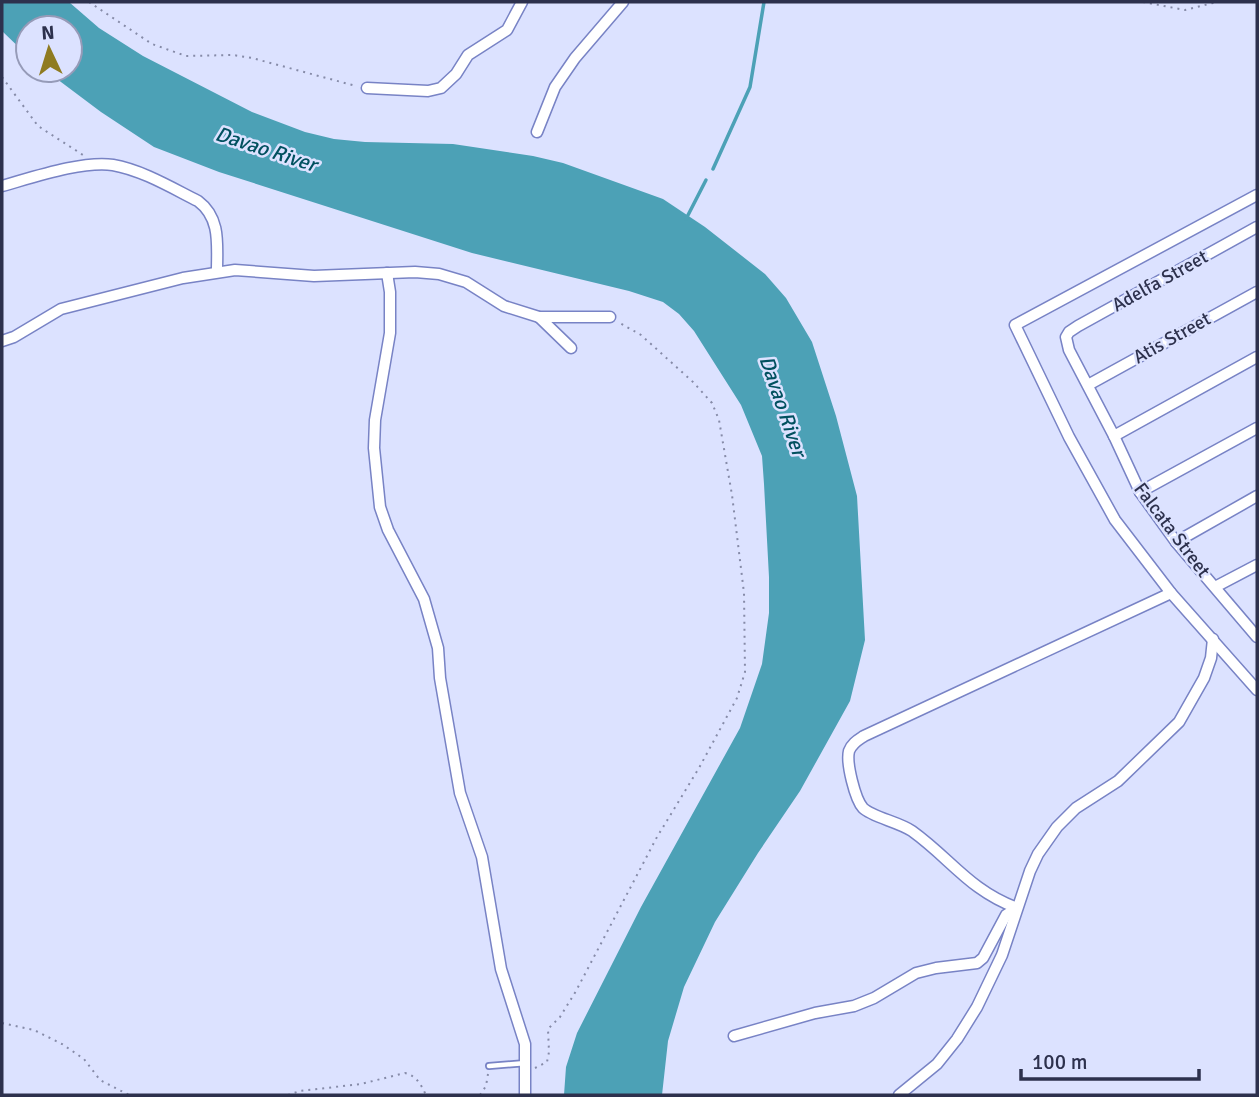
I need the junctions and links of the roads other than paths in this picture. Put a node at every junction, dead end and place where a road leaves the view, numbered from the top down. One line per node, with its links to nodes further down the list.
1 (522, 2): 3 (street)
2 (623, 2): 4 (street)
3 (367, 88)
4 (537, 132)
5 (2, 186): 8 (street)
6 (1257, 195): 25 (street)
7 (1257, 227): 13 (street, Adelfa Street)
8 (217, 271): 9 (street); 14 (street)
9 (387, 273): 11 (street); 32 (street)
10 (1257, 292): 17 (street, Atis Street)
11 (539, 317): 12 (street); 15 (street)
12 (610, 317)
13 (1066, 337): 17 (street, Falcata Street)
14 (2, 341)
15 (570, 348)
16 (1257, 357): 19 (street)
17 (1088, 385): 19 (street, Falcata Street)
18 (1257, 428): 20 (street)
19 (1114, 436): 20 (street, Falcata Street)
20 (1140, 492): 22 (street, Falcata Street)
21 (1257, 496): 22 (street)
22 (1176, 542): 24 (street, Falcata Street)
23 (1257, 565): 24 (street)
24 (1215, 587): 26 (street, Falcata Street)
25 (1171, 593): 27 (street); 29 (street)
26 (1257, 637)
27 (1213, 639): 28 (street); 29 (street)
28 (1257, 690)
29 (1017, 908): 30 (street); 34 (street)
30 (734, 1036)
31 (489, 1066): 32 (lane)
32 (525, 1067): 33 (street)
33 (525, 1095)
34 (899, 1095)

